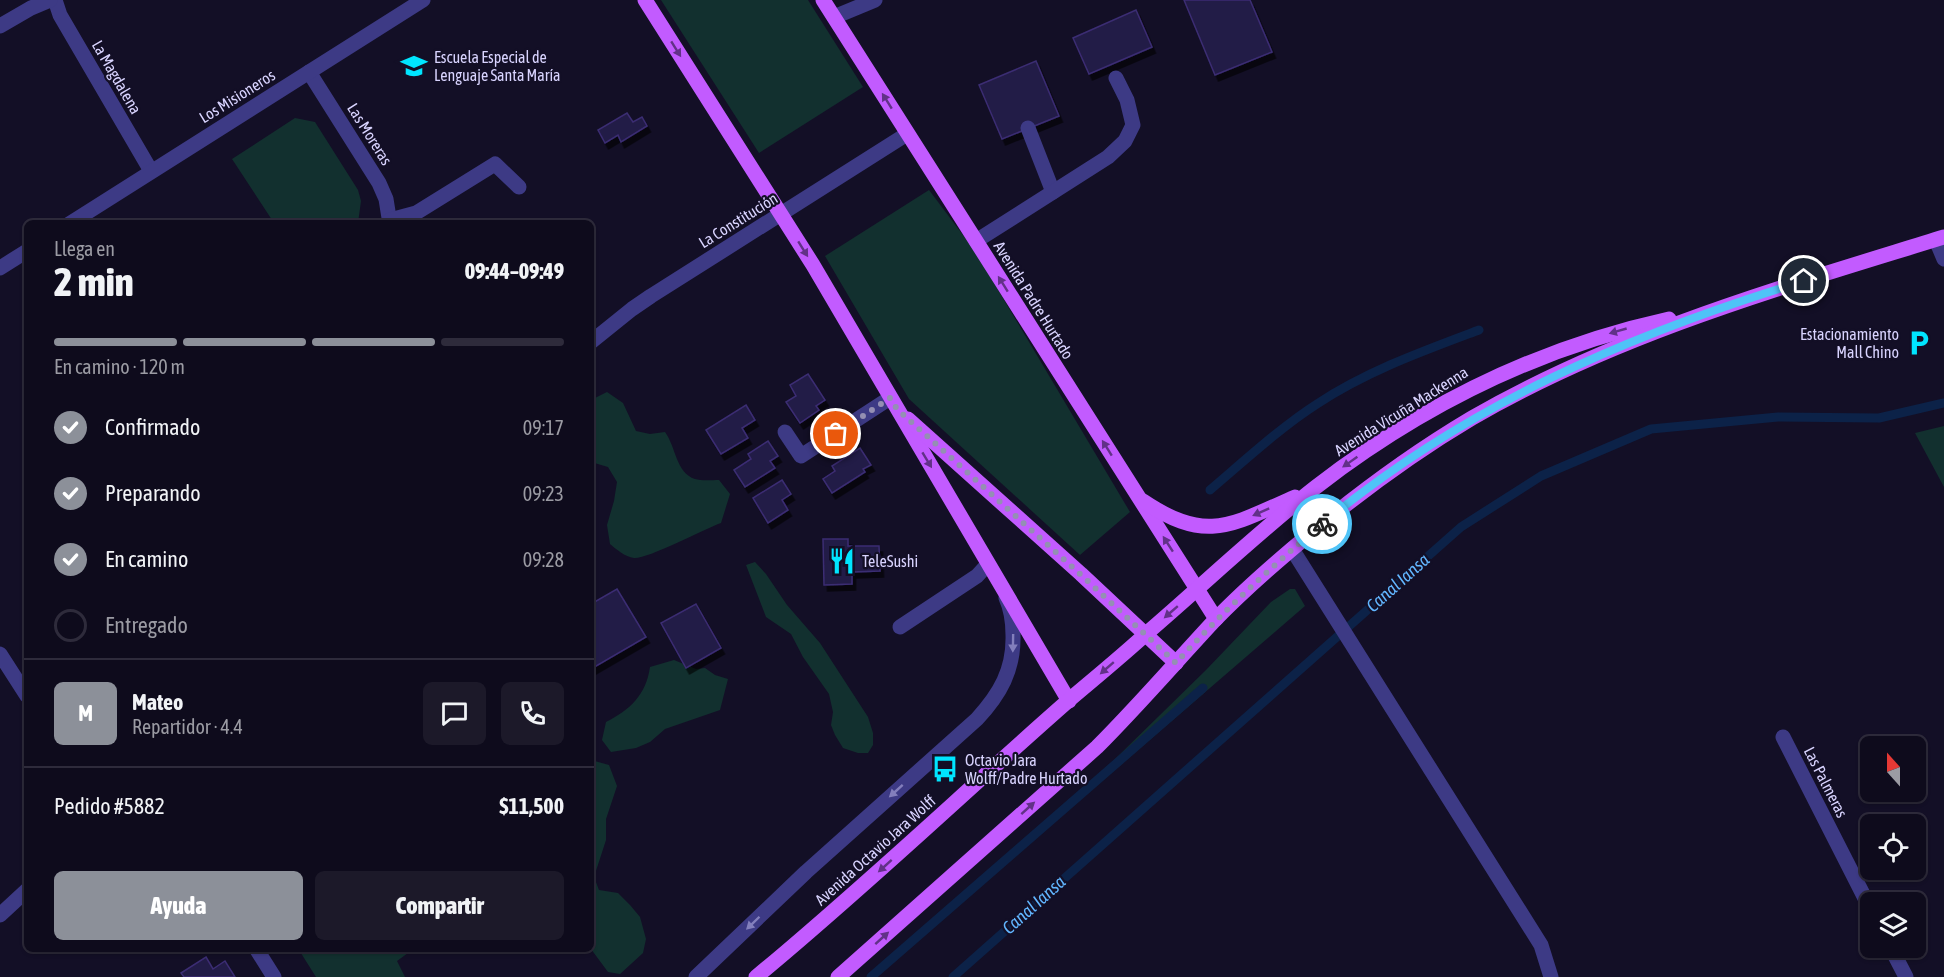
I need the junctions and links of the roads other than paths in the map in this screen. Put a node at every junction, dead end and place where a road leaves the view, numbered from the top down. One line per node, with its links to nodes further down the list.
1 (50, 0): 8 (street)
2 (55, 0): 13 (street, La Magdalena)
3 (423, 0): 9 (street, Los Misioneros)
4 (645, 0): 16 (main road, one-way to 16)
5 (823, 0): 7 (main road, Avenida Padre Hurtado)
6 (875, 0): 7 (street)
7 (834, 17): 12 (main road, Avenida Padre Hurtado, one-way to 7)
8 (0, 26)
9 (309, 72): 13 (street, Los Misioneros); 18 (street, Las Moreras)
10 (1116, 78): 15 (street)
11 (1028, 128): 15 (street)
12 (908, 134): 16 (street, La Constitución); 21 (main road, Avenida Padre Hurtado)
13 (151, 171): 17 (street, Los Misioneros)
14 (519, 188): 19 (street, Las Moreras)
15 (1053, 192): 21 (street)
16 (781, 214): 26 (street, La Constitución); 27 (main road, one-way to 27)
17 (75, 220)
18 (390, 220)
19 (396, 220)
20 (1940, 238): 23 (street); 25 (main road, Avenida Vicuña Mackenna)
21 (976, 241): 30 (main road, Avenida Padre Hurtado, one-way to 21)
22 (24, 253): 24 (street)
23 (1944, 259)
24 (0, 268)
25 (1716, 309): 29 (main road, Avenida Vicuña Mackenna, one-way to 29); 31 (main road, Avenida Vicuña Mackenna)
26 (594, 340)
27 (893, 404): 28 (street); 32 (main road, one-way to 32); 37 (main road)
28 (785, 432)
29 (1315, 488): 30 (main road, one-way to 30); 34 (main road, Avenida Octavio Jara Wolff)
30 (1138, 498): 34 (main road, Avenida Padre Hurtado, one-way to 30)
31 (1292, 549): 35 (main road, Avenida Vicuña Mackenna); 52 (street)
32 (988, 564): 33 (main road); 36 (street)
33 (1001, 586): 41 (main road); 49 (street, Avenida Octavio Jara Wolff, one-way to 49)
34 (1197, 590): 35 (main road, Avenida Padre Hurtado); 37 (main road, Avenida Octavio Jara Wolff, one-way to 37)
35 (1216, 619): 39 (main road, Avenida Vicuña Mackenna)
36 (900, 627)
37 (1146, 635): 39 (main road); 41 (main road, Avenida Octavio Jara Wolff, one-way to 41)
38 (0, 654): 40 (street)
39 (1176, 663): 51 (main road, one-way to 39)
40 (24, 691)
41 (1069, 701): 50 (main road, Avenida Octavio Jara Wolff, one-way to 50)
42 (1783, 737): 43 (street, Las Palmeras)
43 (1862, 892)
44 (24, 893): 45 (street)
45 (0, 915)
46 (257, 952): 48 (street)
47 (1896, 958): 53 (street)
48 (274, 977)
49 (696, 977)
50 (756, 977)
51 (838, 977)
52 (1551, 977)
53 (1906, 977)

